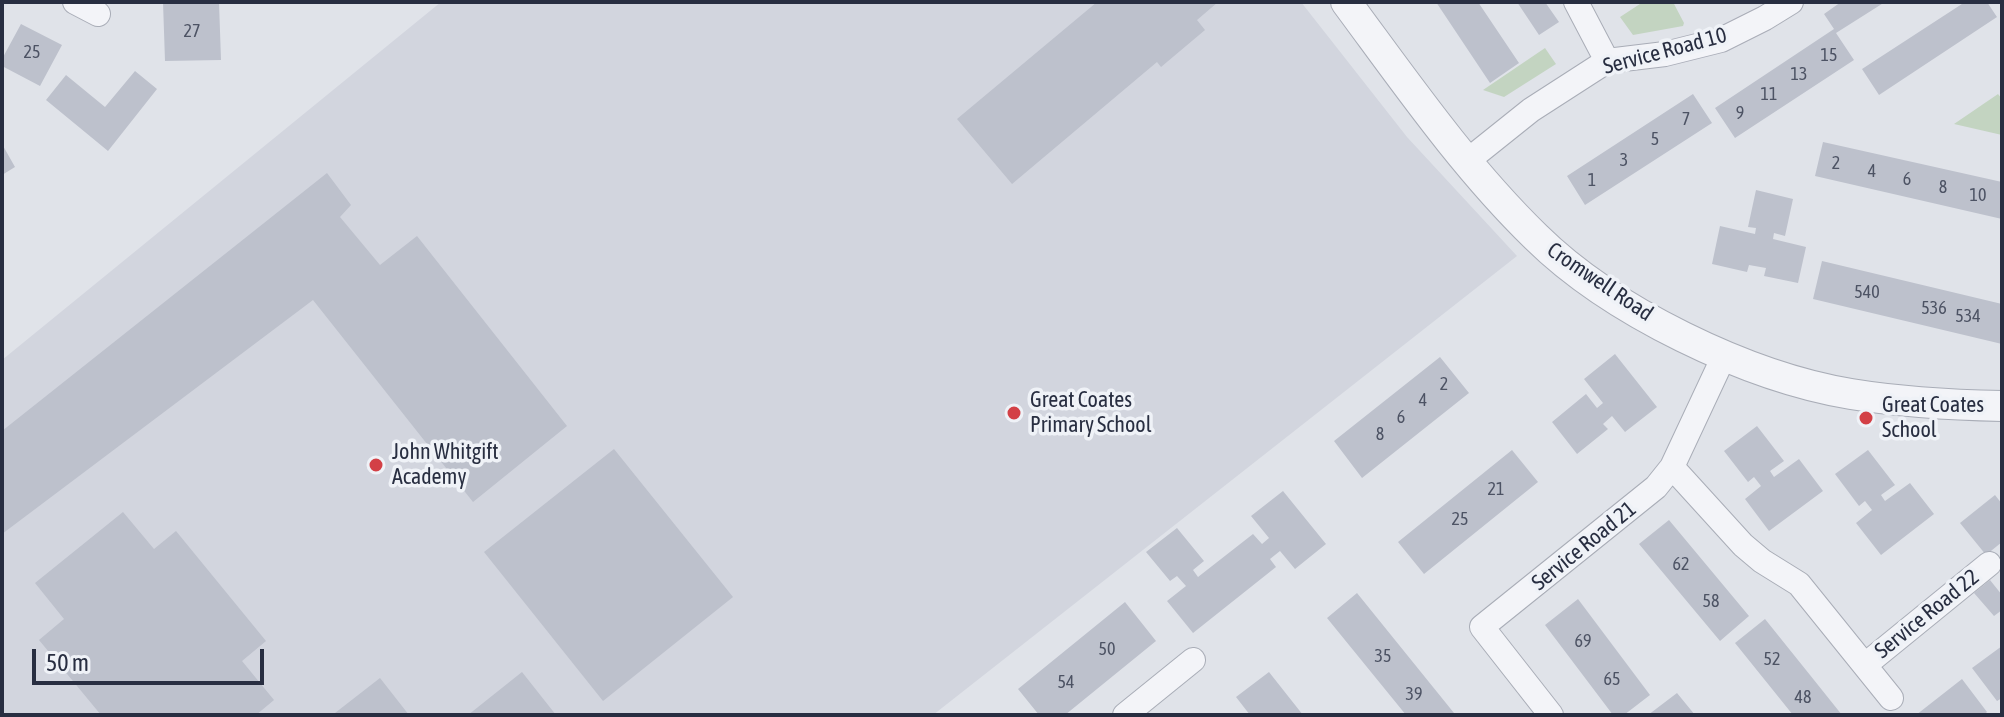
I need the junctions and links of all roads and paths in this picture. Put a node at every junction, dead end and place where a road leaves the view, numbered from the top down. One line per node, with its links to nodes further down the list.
1 (75, 2): 5 (street)
2 (1346, 2): 7 (street, Cromwell Road)
3 (1576, 2): 6 (street)
4 (1791, 2): 6 (street, Service Road 10)
5 (98, 14)
6 (1607, 61): 7 (street, Service Road 10)
7 (1466, 162): 8 (street, Cromwell Road)
8 (1724, 356): 9 (street, Cromwell Road); 10 (street, Service Road 21)
9 (2002, 406)
10 (1672, 467): 13 (street, Service Road 22); 16 (street, Service Road 21)
11 (1989, 564): 13 (street, Service Road 22)
12 (1193, 660): 15 (street)
13 (1865, 665): 14 (street, Service Road 22)
14 (1891, 698)
15 (1125, 715)
16 (1551, 715)

